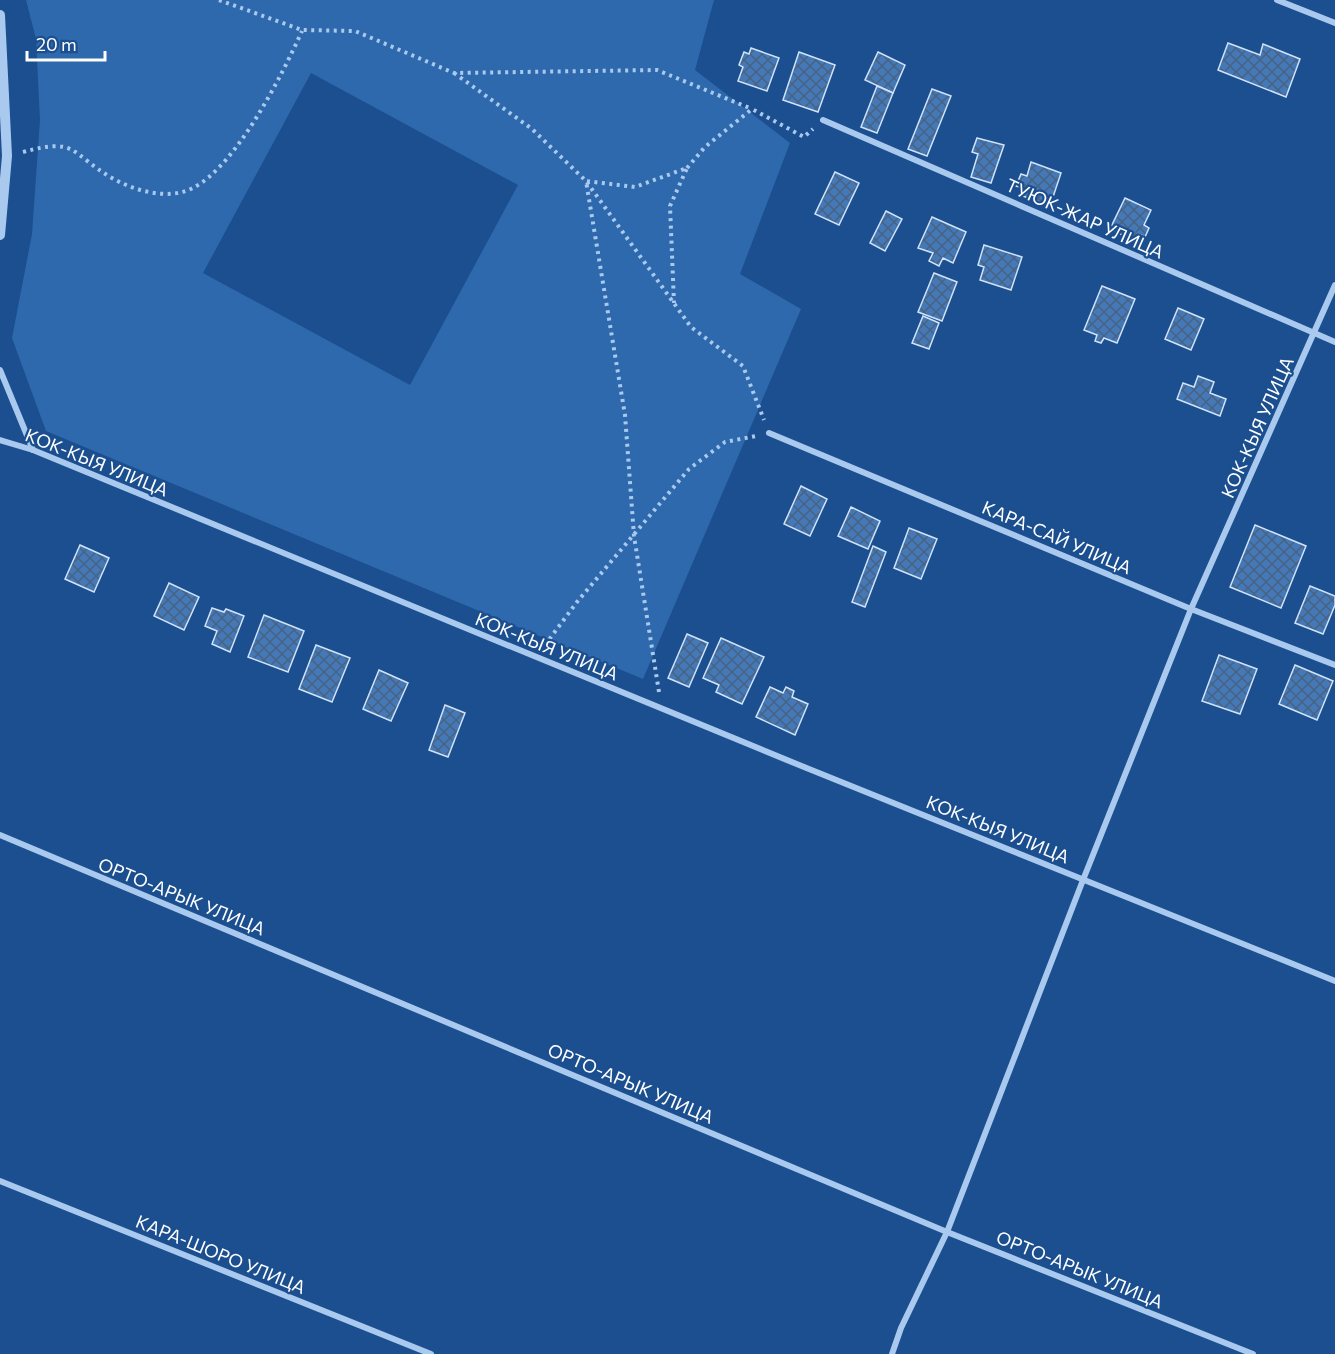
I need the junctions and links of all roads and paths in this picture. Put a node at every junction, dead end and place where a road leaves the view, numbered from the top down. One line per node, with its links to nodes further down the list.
1 (219, 0): 5 (path)
2 (1277, 0): 4 (street)
3 (0, 15): 10 (street)
4 (1335, 23)
5 (302, 30): 6 (path); 10 (path)
6 (454, 73): 7 (path); 12 (path)
7 (752, 109): 9 (path); 11 (path)
8 (823, 120): 17 (street, ТУЮК-ЖАР УЛИЦА)
9 (804, 137)
10 (8, 156): 13 (street)
11 (687, 168): 12 (path); 16 (path)
12 (586, 182): 16 (path); 23 (path)
13 (1, 219): 14 (street)
14 (0, 235)
15 (1335, 285): 17 (street, КОК-КЫЯ УЛИЦА)
16 (674, 304): 20 (path)
17 (1315, 335): 18 (street, ТУЮК-ЖАР УЛИЦА); 24 (street, КОК-КЫЯ УЛИЦА)
18 (1335, 342)
19 (0, 370): 22 (street)
20 (769, 434): 23 (path); 24 (street, КАРА-САЙ УЛИЦА)
21 (0, 440): 22 (street, КОК-КЫЯ УЛИЦА)
22 (33, 450): 25 (street, КОК-КЫЯ УЛИЦА)
23 (634, 536): 25 (path); 27 (path)
24 (1191, 609): 26 (street, КАРА-САЙ УЛИЦА); 29 (street, КОК-КЫЯ УЛИЦА)
25 (534, 659): 27 (street, КОК-КЫЯ УЛИЦА)
26 (1335, 665)
27 (662, 708): 29 (street, КОК-КЫЯ УЛИЦА)
28 (0, 835): 32 (street, ОРТО-АРЫК УЛИЦА)
29 (1083, 880): 30 (street, КОК-КЫЯ УЛИЦА); 32 (street, КОК-КЫЯ УЛИЦА)
30 (1335, 981)
31 (0, 1181): 33 (street, КАРА-ШОРО УЛИЦА)
32 (947, 1232): 34 (street, КОК-КЫЯ УЛИЦА); 35 (street, ОРТО-АРЫК УЛИЦА)
33 (431, 1354)
34 (892, 1354)
35 (1253, 1354)

